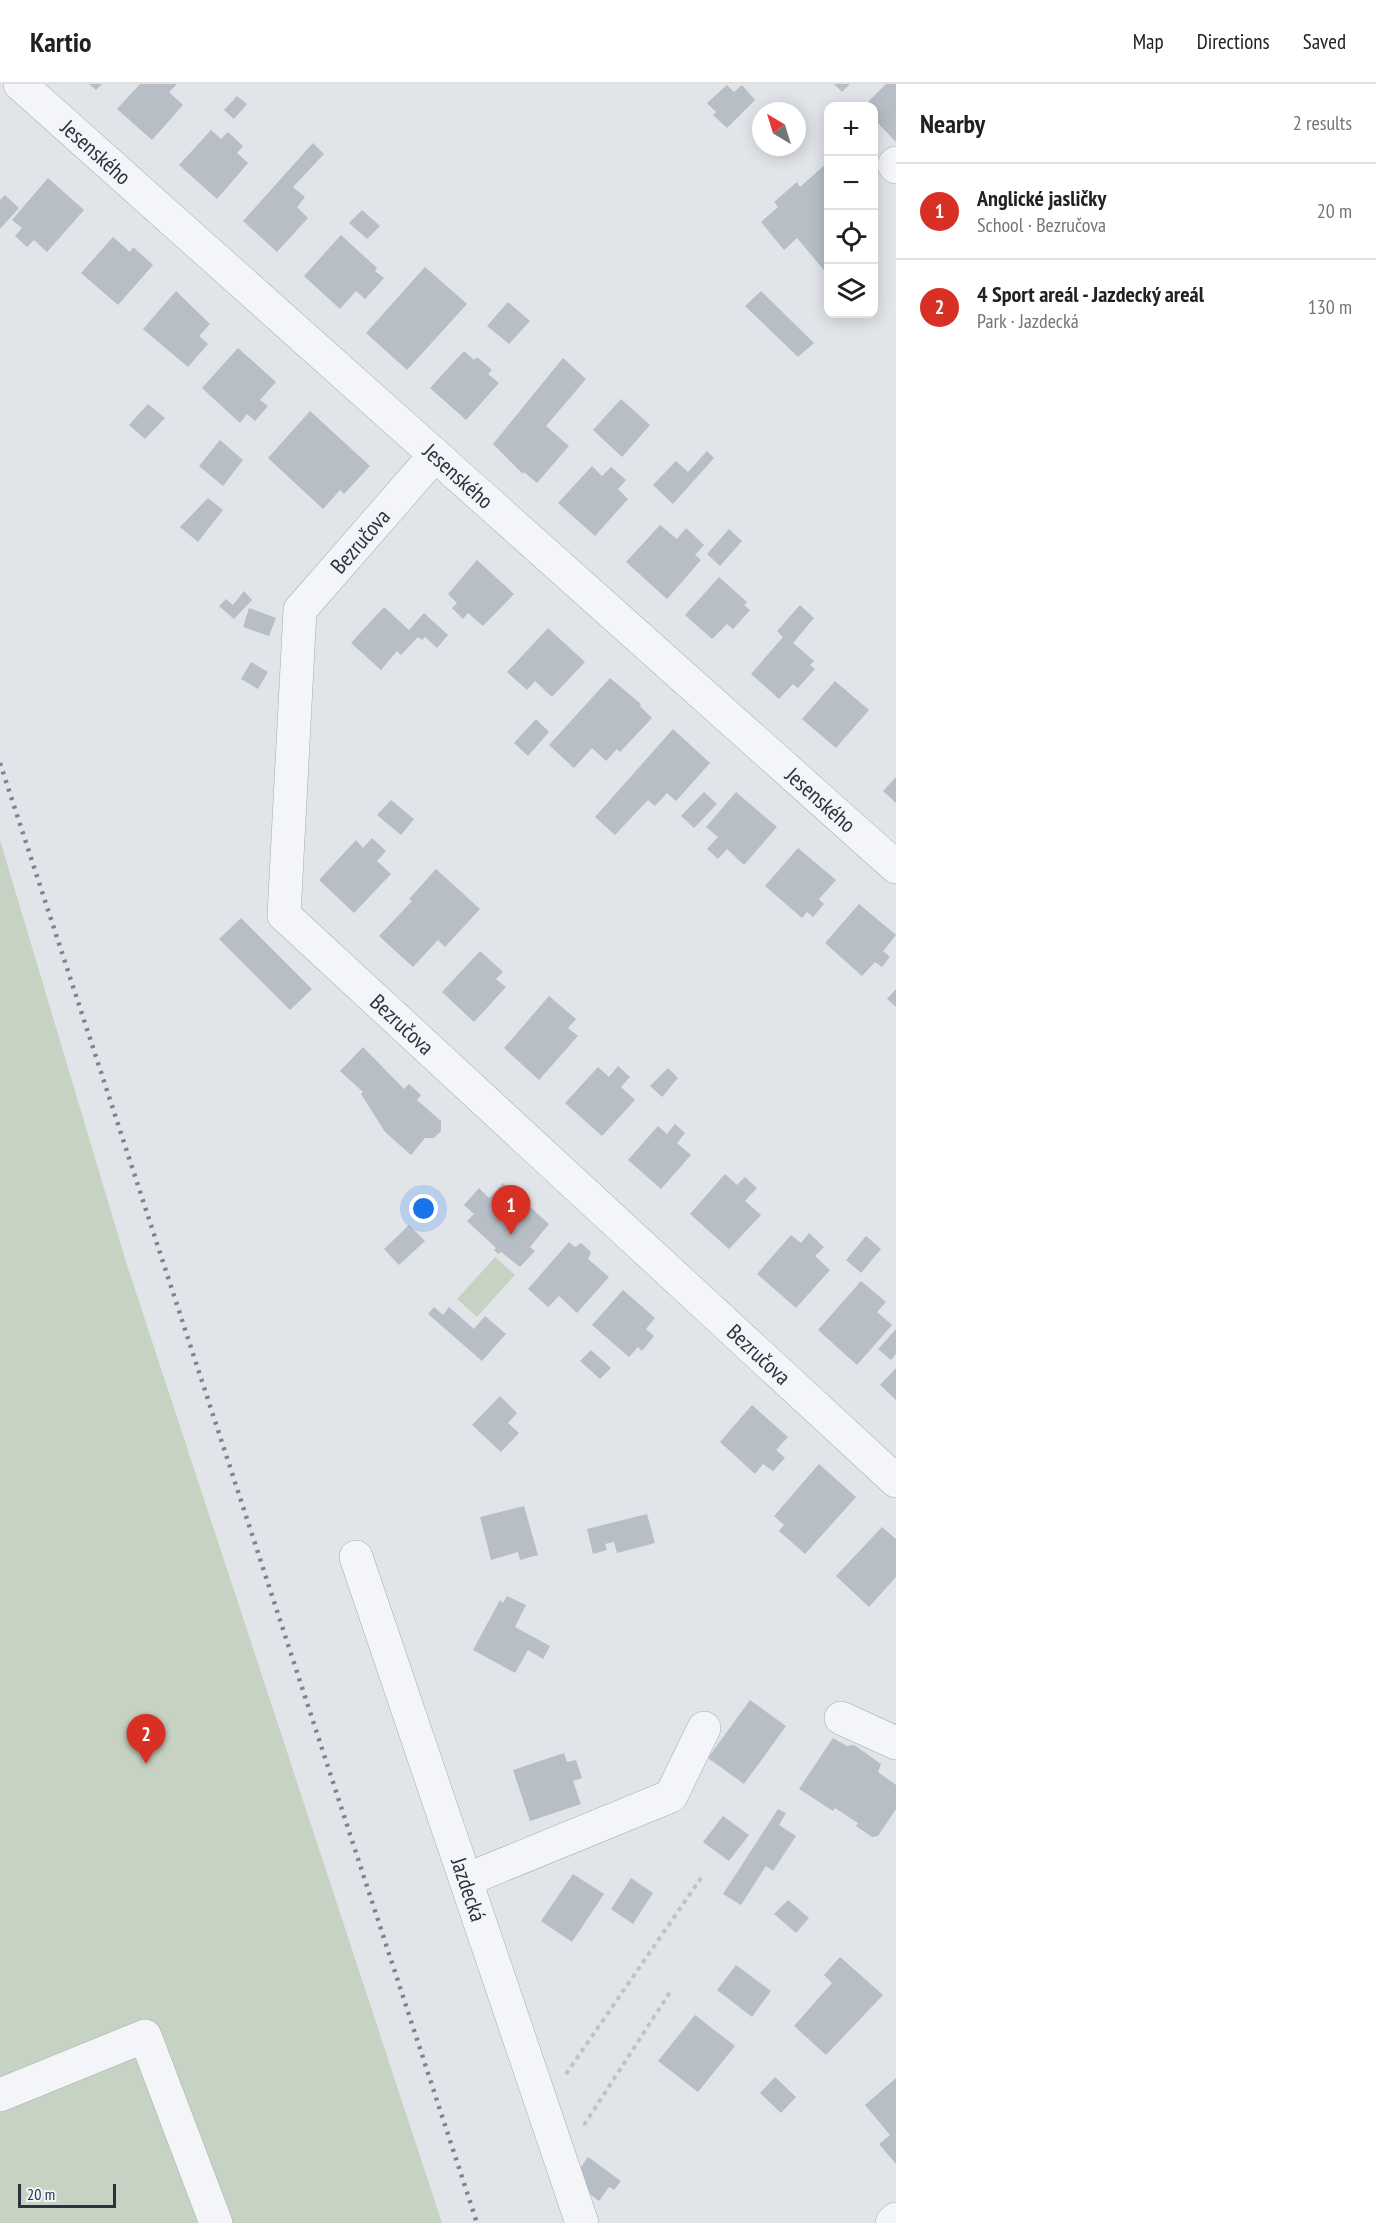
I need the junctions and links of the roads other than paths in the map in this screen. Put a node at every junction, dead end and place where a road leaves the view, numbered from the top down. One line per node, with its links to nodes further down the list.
1 (20, 84): 2 (street, Jesenského)
2 (435, 455): 3 (street, Jesenského); 4 (street, Bezručova)
3 (896, 867)
4 (896, 1481)
5 (356, 1557): 9 (street, Jazdecká)
6 (842, 1718): 8 (street)
7 (704, 1728): 9 (street)
8 (896, 1743)
9 (466, 1880): 13 (street, Jazdecká)
10 (0, 2095): 12 (street)
11 (896, 2219): 14 (street)
12 (216, 2223)
13 (582, 2223)
14 (892, 2223)

